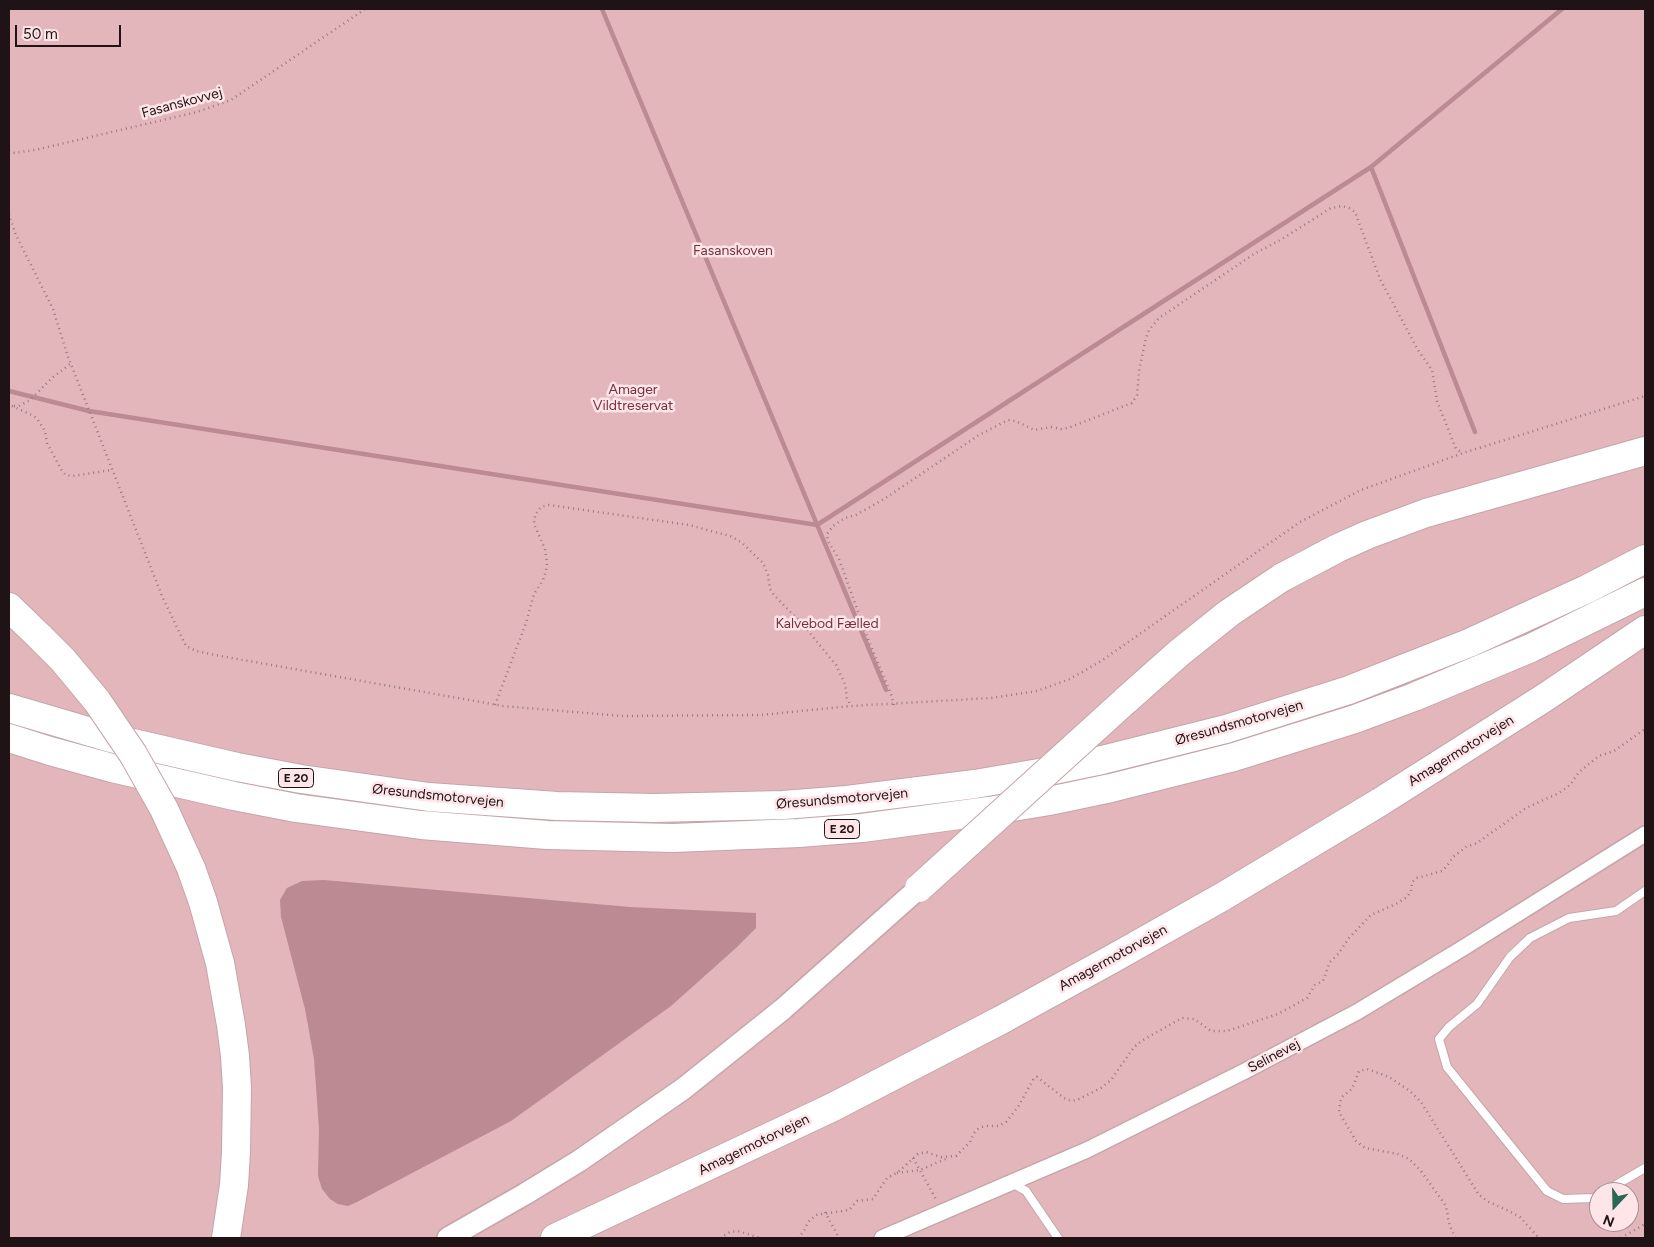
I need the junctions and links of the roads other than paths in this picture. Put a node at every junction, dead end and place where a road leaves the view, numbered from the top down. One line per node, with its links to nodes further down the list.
1 (1645, 451): 9 (highway, bridge)
2 (1645, 559): 6 (highway, Øresundsmotorvejen / E 20)
3 (1645, 592): 7 (highway, Øresundsmotorvejen / E 20)
4 (9, 607): 15 (highway, bridge)
5 (1645, 630): 17 (highway, Amagermotorvejen)
6 (9, 708)
7 (9, 738)
8 (1643, 839): 13 (street, Selinevej)
9 (919, 888): 16 (street)
10 (1645, 891): 14 (lane)
11 (1645, 1168): 12 (lane)
12 (1621, 1182)
13 (1012, 1183): 18 (street, Selinevej); 19 (lane)
14 (1589, 1198)
15 (226, 1238)
16 (448, 1238)
17 (555, 1238)
18 (882, 1238)
19 (1058, 1238)

